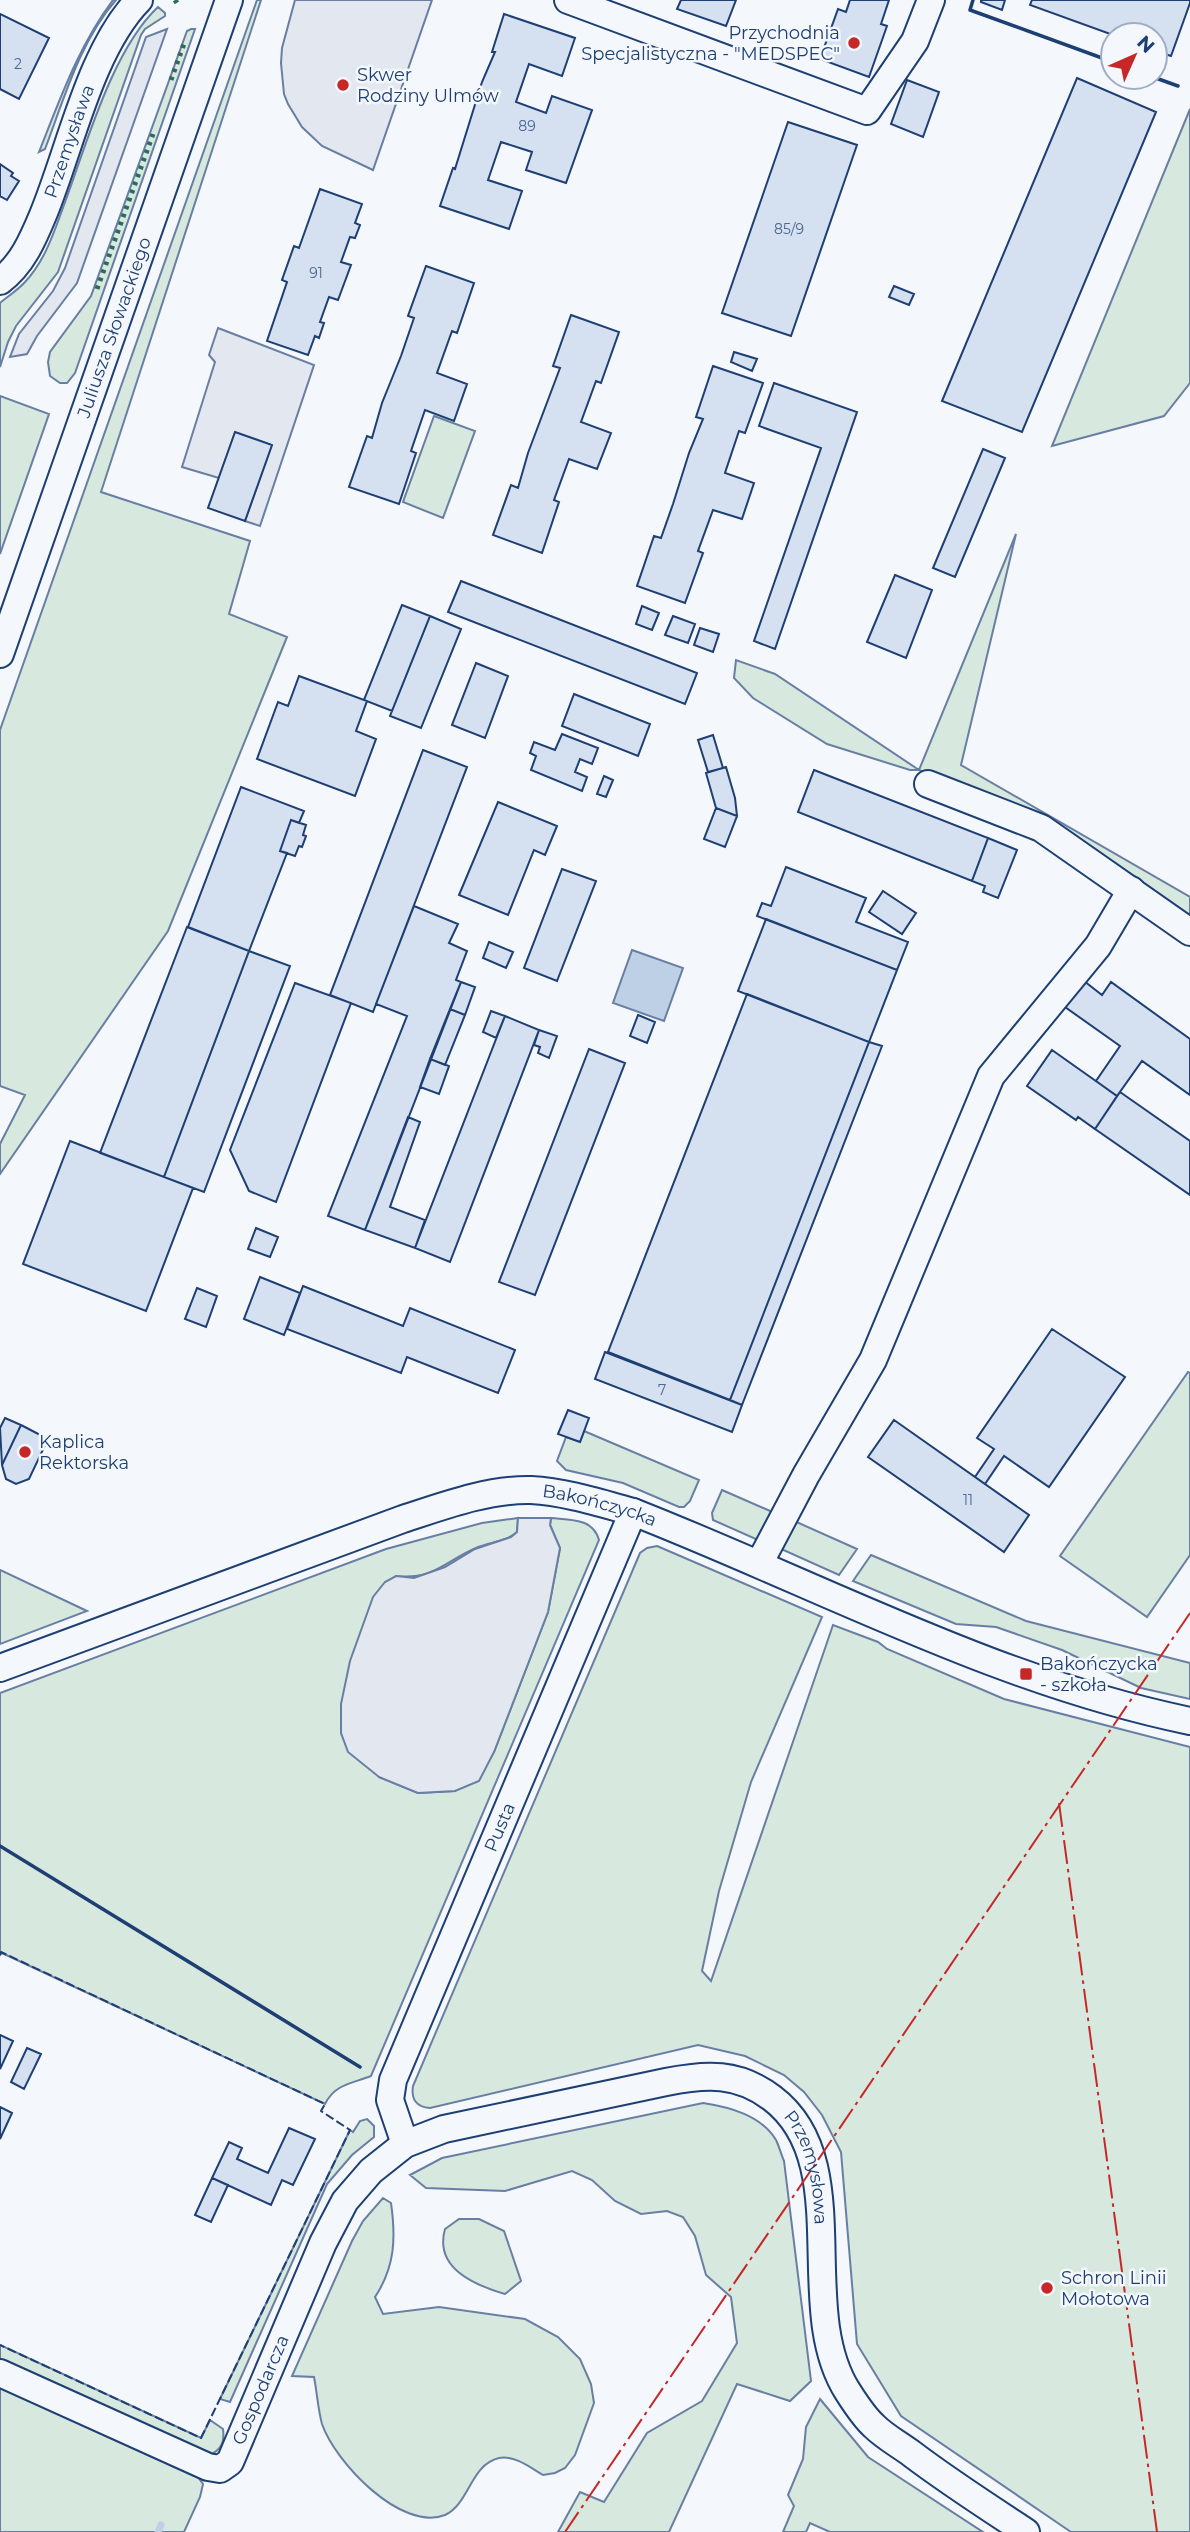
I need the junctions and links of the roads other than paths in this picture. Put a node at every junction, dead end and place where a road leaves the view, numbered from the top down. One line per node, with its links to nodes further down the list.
1 (139, 0): 5 (street, Przemysława)
2 (229, 0): 6 (street, Juliusza Słowackiego)
3 (568, 0): 4 (street)
4 (931, 0)
5 (0, 281)
6 (0, 654)
7 (928, 784): 8 (street)
8 (1131, 890): 9 (street); 11 (street)
9 (1190, 932)
10 (633, 1512): 11 (street, Bakończycka); 12 (street, Bakończycka); 14 (street, Pusta)
11 (759, 1564): 13 (street, Bakończycka)
12 (0, 1668)
13 (1190, 1721)
14 (405, 2144): 15 (street, Gospodarcza); 16 (street, Przemysłowa)
15 (0, 2373)
16 (1026, 2532)

